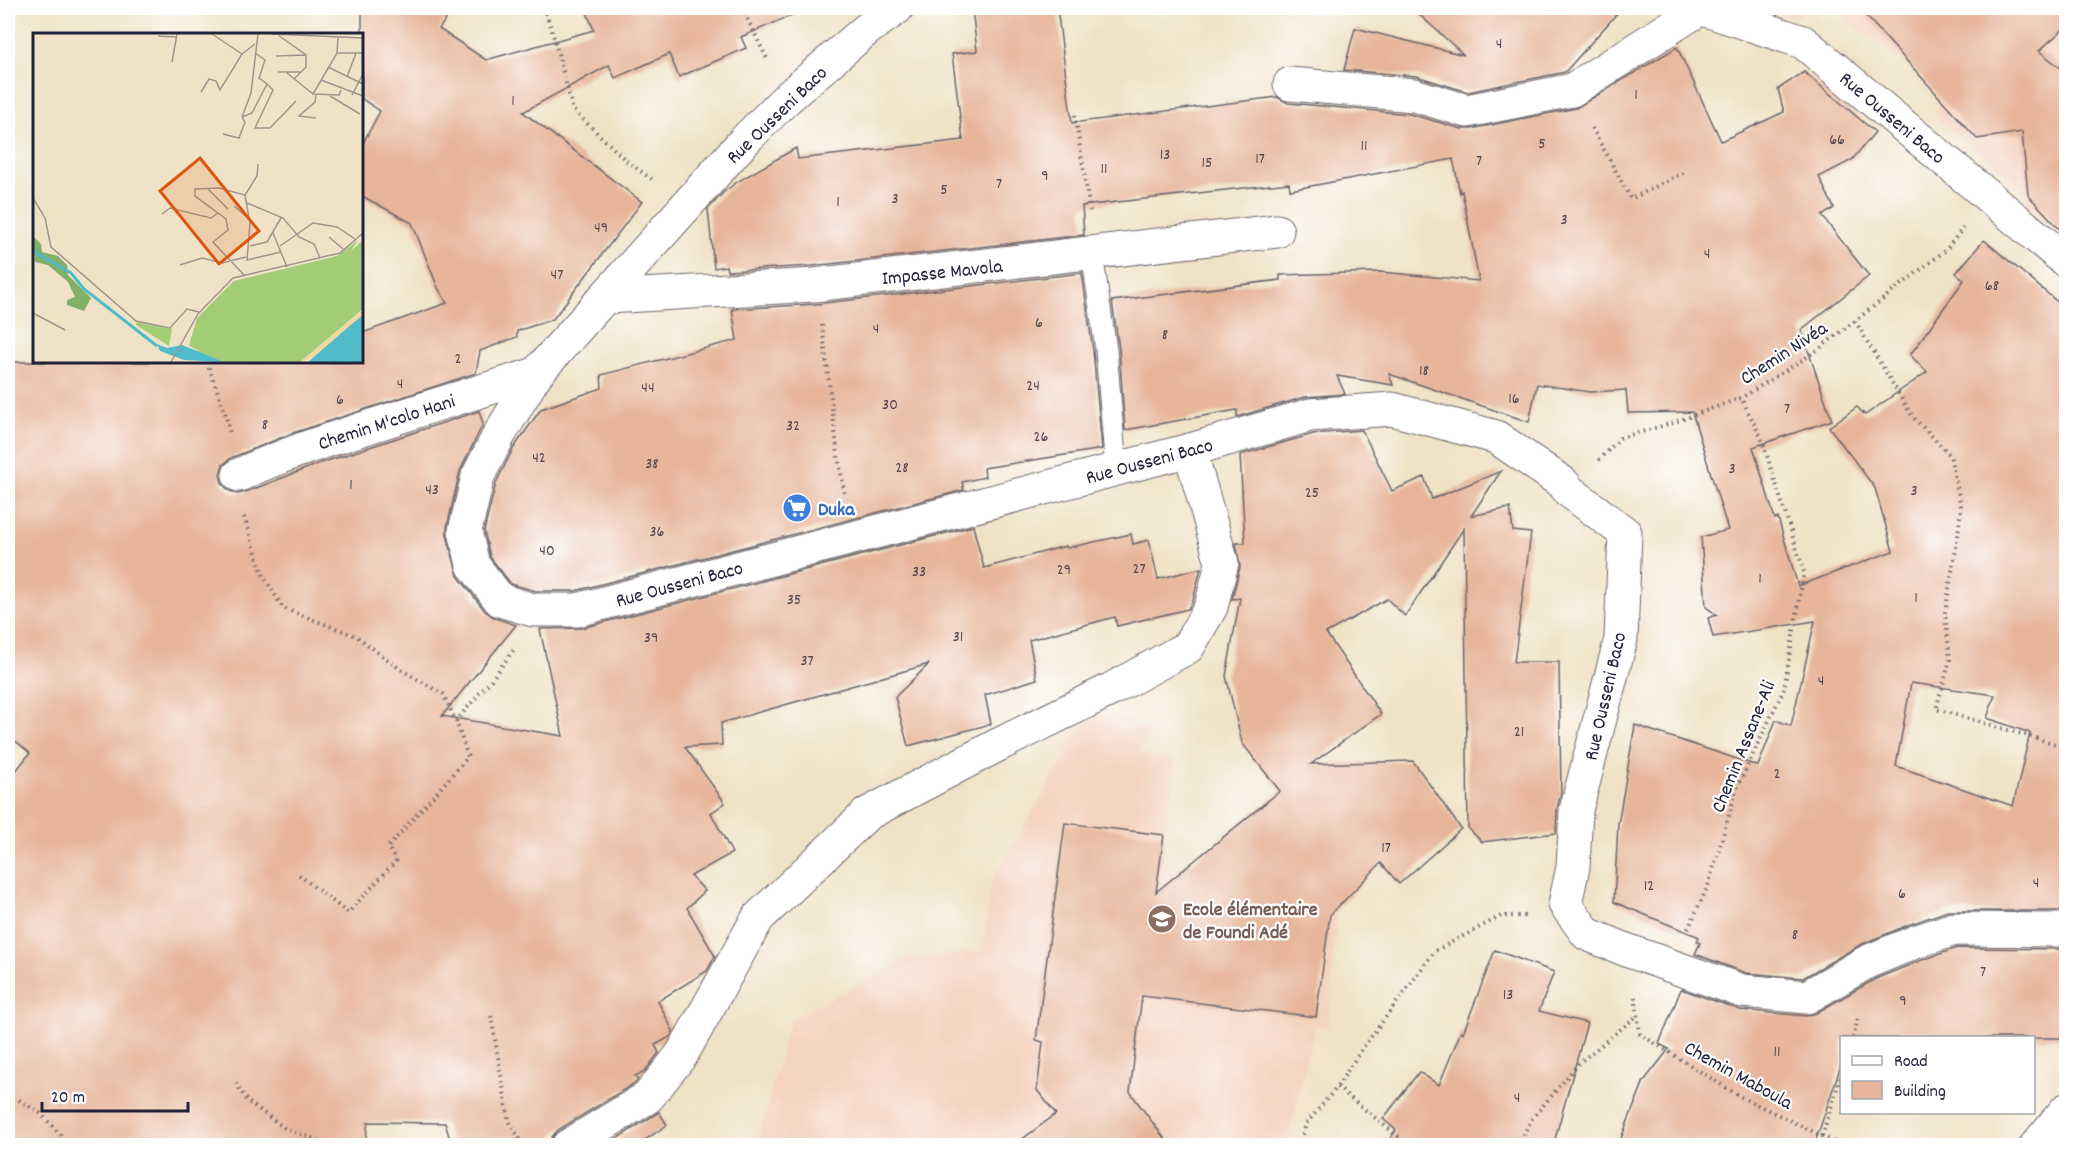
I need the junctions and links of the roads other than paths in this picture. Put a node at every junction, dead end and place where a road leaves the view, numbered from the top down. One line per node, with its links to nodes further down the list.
1 (897, 8): 7 (street, Rue Ousseni Baco)
2 (1701, 8): 3 (street); 6 (street, Rue Ousseni Baco)
3 (1290, 84)
4 (1277, 231): 5 (street, Impasse Mavola)
5 (1095, 253): 7 (street, Impasse Mavola); 10 (lane)
6 (2067, 261)
7 (607, 297): 8 (street, Rue Ousseni Baco)
8 (536, 374): 10 (street, Rue Ousseni Baco); 11 (street, Chemin M'colo Hani)
9 (1190, 450): 10 (street, Rue Ousseni Baco); 12 (street, Rue Ousseni Baco); 14 (street)
10 (1116, 470)
11 (239, 475)
12 (2067, 930)
13 (2067, 1110): 15 (street)
14 (568, 1146)
15 (2036, 1146)

